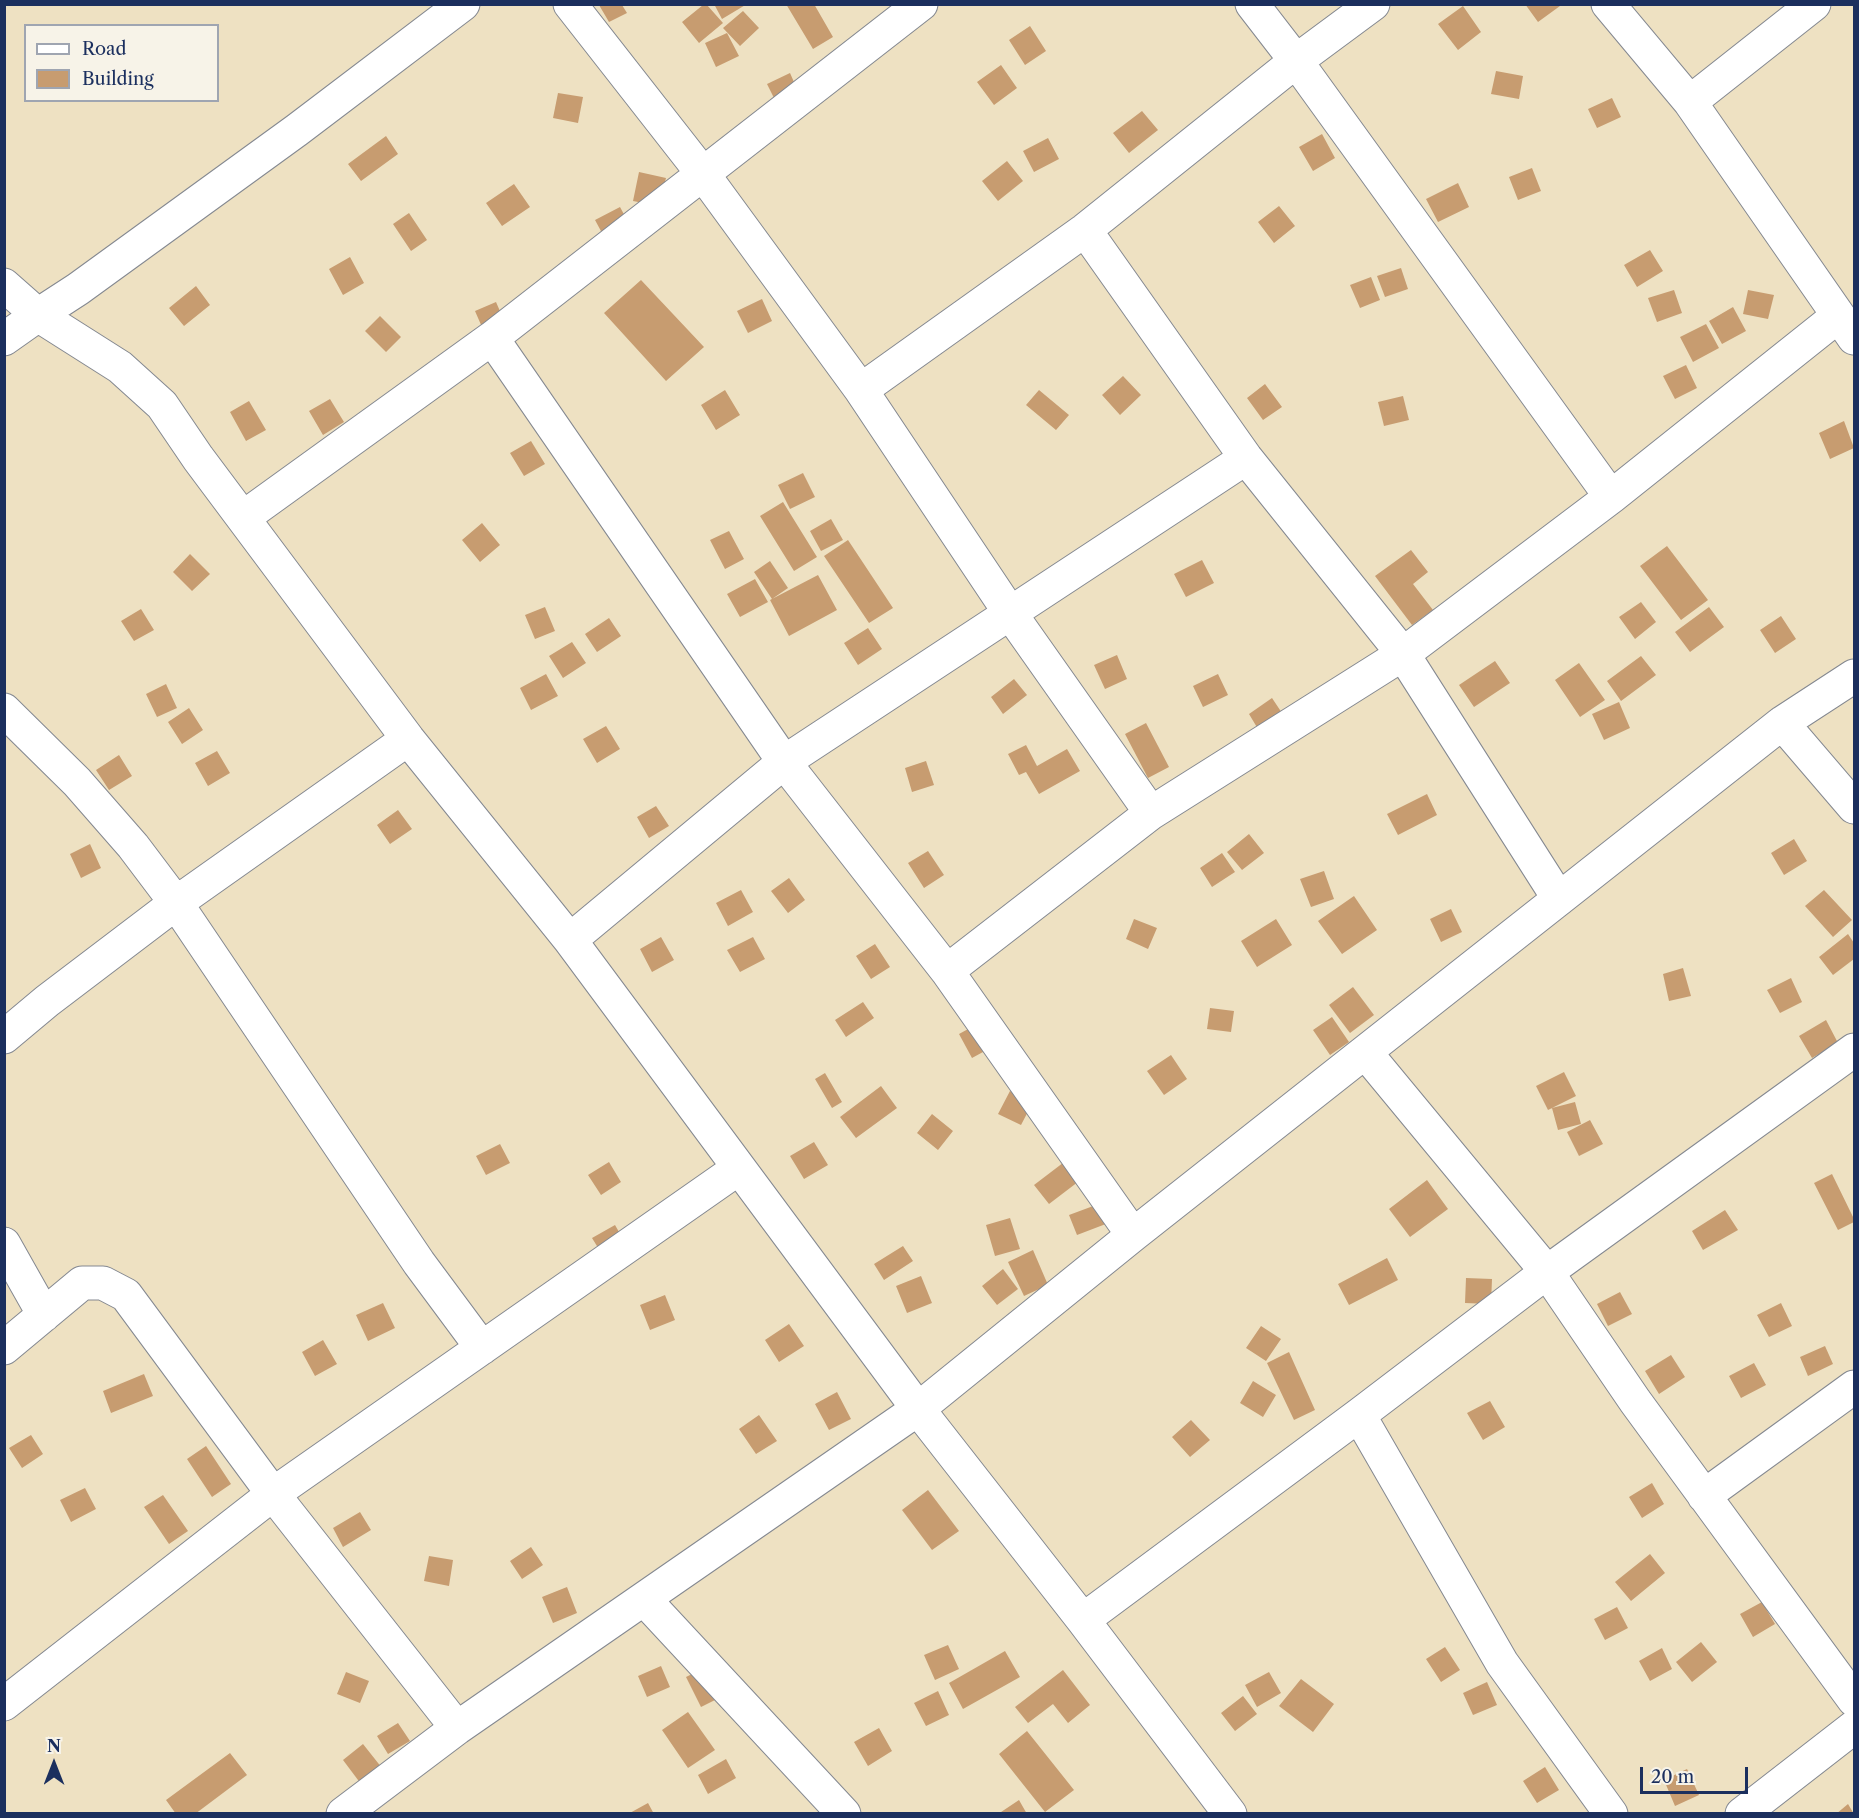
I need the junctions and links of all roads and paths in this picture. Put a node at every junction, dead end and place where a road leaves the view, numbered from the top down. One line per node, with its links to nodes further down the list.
1 (463, 4): 13 (street)
2 (570, 4): 10 (street)
3 (921, 4): 10 (street)
4 (1251, 4): 8 (street)
5 (1373, 4): 8 (street)
6 (1608, 4): 9 (street)
7 (1814, 4): 9 (street)
8 (1296, 61): 11 (street); 19 (street)
9 (1690, 102): 14 (street)
10 (703, 174): 15 (street); 17 (street)
11 (1085, 230): 17 (street); 18 (street)
12 (4, 285): 13 (street)
13 (38, 315): 16 (street); 20 (street)
14 (1846, 327): 19 (street)
15 (492, 338): 20 (street); 27 (street)
16 (4, 339)
17 (861, 390): 21 (street)
18 (1246, 458): 21 (street); 22 (street)
19 (1611, 497): 22 (street)
20 (244, 518): 26 (street)
21 (1010, 614): 27 (street); 29 (street)
22 (1403, 654): 29 (street); 30 (street)
23 (1854, 676): 25 (street)
24 (4, 710): 31 (street)
25 (1782, 723): 28 (street); 30 (street)
26 (408, 739): 31 (street); 32 (street)
27 (784, 762): 32 (street); 33 (street)
28 (1854, 807)
29 (1151, 813): 33 (street)
30 (1559, 899): 36 (street)
31 (176, 903): 34 (street); 43 (street)
32 (570, 940): 37 (street)
33 (947, 971): 38 (street)
34 (4, 1037)
35 (1854, 1050): 40 (street)
36 (1365, 1052): 38 (street); 40 (street)
37 (738, 1168): 43 (street); 45 (street)
38 (1133, 1236): 45 (street)
39 (4, 1244): 41 (street)
40 (1547, 1272): 46 (street); 48 (street)
41 (44, 1315): 42 (street); 47 (street)
42 (4, 1348)
43 (482, 1348): 47 (street)
44 (1854, 1387): 48 (street)
45 (918, 1409): 49 (street); 50 (street)
46 (1359, 1415): 50 (street); 58 (street)
47 (273, 1494): 52 (street); 54 (street)
48 (1704, 1496): 51 (street)
49 (644, 1599): 54 (street); 56 (street)
50 (1083, 1620): 57 (street)
51 (1854, 1701)
52 (4, 1704)
53 (1854, 1727): 59 (street)
54 (457, 1728): 55 (street)
55 (343, 1814)
56 (844, 1814)
57 (1230, 1814)
58 (1611, 1814)
59 (1742, 1814)

